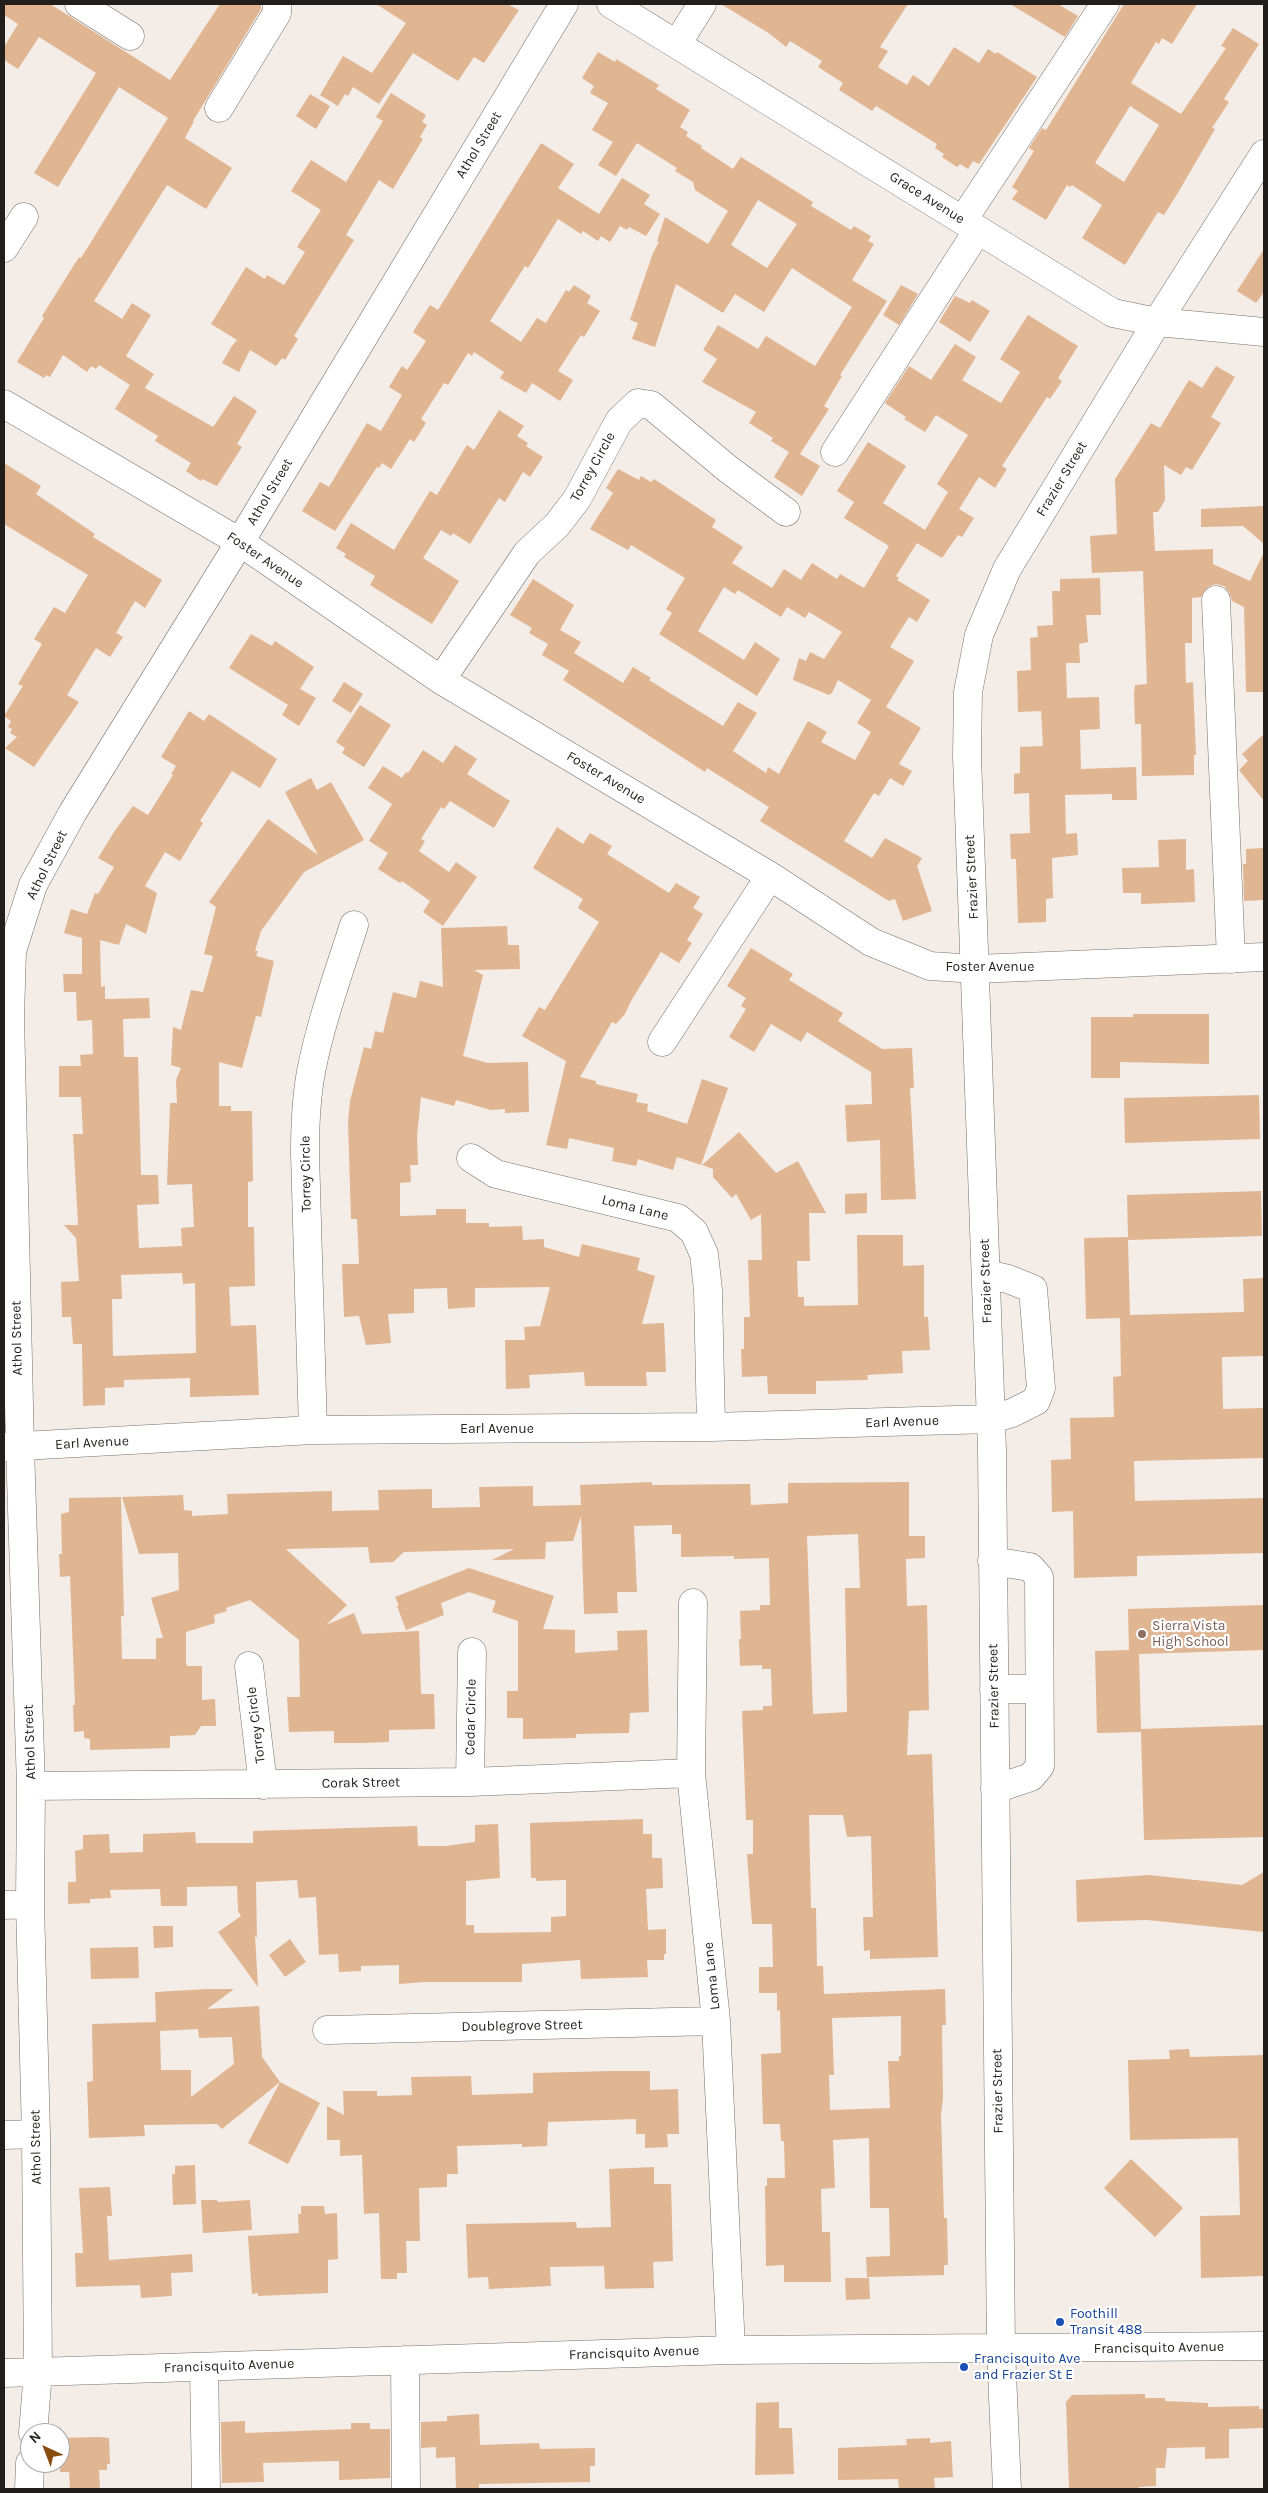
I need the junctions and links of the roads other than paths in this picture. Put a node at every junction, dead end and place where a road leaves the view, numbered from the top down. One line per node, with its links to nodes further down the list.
1 (79, 4): 7 (street)
2 (277, 4): 9 (street)
3 (564, 4): 19 (street, Athol Street)
4 (611, 4): 8 (street, Grace Avenue)
5 (702, 4): 8 (street)
6 (1105, 4): 12 (street)
7 (130, 36)
8 (678, 44): 12 (street, Grace Avenue)
9 (219, 108)
10 (1264, 154): 14 (street, Frazier Street)
11 (24, 217): 13 (street)
12 (970, 225): 14 (street, Grace Avenue); 17 (street)
13 (4, 248)
14 (1157, 322): 15 (street, Grace Avenue); 26 (street, Frazier Street)
15 (1264, 332)
16 (6, 411): 19 (street, Foster Avenue)
17 (835, 452)
18 (786, 512): 21 (street, Torrey Circle)
19 (240, 542): 21 (street, Foster Avenue); 33 (street, Athol Street)
20 (1216, 600): 25 (street)
21 (441, 680): 22 (street, Foster Avenue)
22 (770, 876): 26 (street, Foster Avenue); 27 (street)
23 (354, 925): 32 (street, Torrey Circle)
24 (1264, 957): 25 (street, Foster Avenue)
25 (1231, 958): 26 (street, Foster Avenue)
26 (976, 969): 29 (street, Frazier Street)
27 (662, 1042)
28 (471, 1158): 31 (street, Loma Lane)
29 (986, 1274): 30 (street, Frazier Street); 30 (street, Earl Avenue)
30 (990, 1419): 31 (street, Earl Avenue); 34 (street, Frazier Street)
31 (711, 1427): 32 (street, Earl Avenue)
32 (313, 1430): 33 (street, Earl Avenue)
33 (12, 1447): 43 (street, Athol Street)
34 (992, 1562): 38 (street, Frazier Street); 39 (street)
35 (693, 1603): 40 (street, Loma Lane)
36 (472, 1652): 41 (street, Cedar Circle)
37 (249, 1666): 42 (street, Torrey Circle)
38 (994, 1689): 39 (street); 44 (street, Frazier Street)
39 (1039, 1689): 44 (street)
40 (692, 1773): 41 (street, Corak Street); 47 (street, Loma Lane)
41 (470, 1782): 42 (street, Corak Street)
42 (263, 1785): 43 (street, Corak Street)
43 (31, 1786): 45 (street, Athol Street)
44 (995, 1790): 53 (street, Frazier Street)
45 (30, 1904): 46 (street); 50 (street, Athol Street)
46 (4, 1905)
47 (716, 2021): 48 (street, Doublegrove Street); 52 (street, Loma Lane)
48 (328, 2030)
49 (4, 2134): 50 (street)
50 (36, 2134): 56 (street, Athol Street)
51 (1264, 2346): 53 (street, Francisquito Avenue)
52 (731, 2350): 53 (street, Francisquito Avenue); 54 (street, Francisquito Avenue)
53 (1001, 2350): 63 (street, Frazier Street)
54 (405, 2360): 55 (street, Francisquito Avenue); 62 (street)
55 (204, 2367): 56 (street, Francisquito Avenue); 61 (street)
56 (38, 2372): 57 (street, Francisquito Avenue); 58 (street, Athol Street)
57 (4, 2373)
58 (34, 2423)
59 (30, 2473): 60 (street)
60 (29, 2489)
61 (206, 2489)
62 (406, 2489)
63 (1007, 2489)

